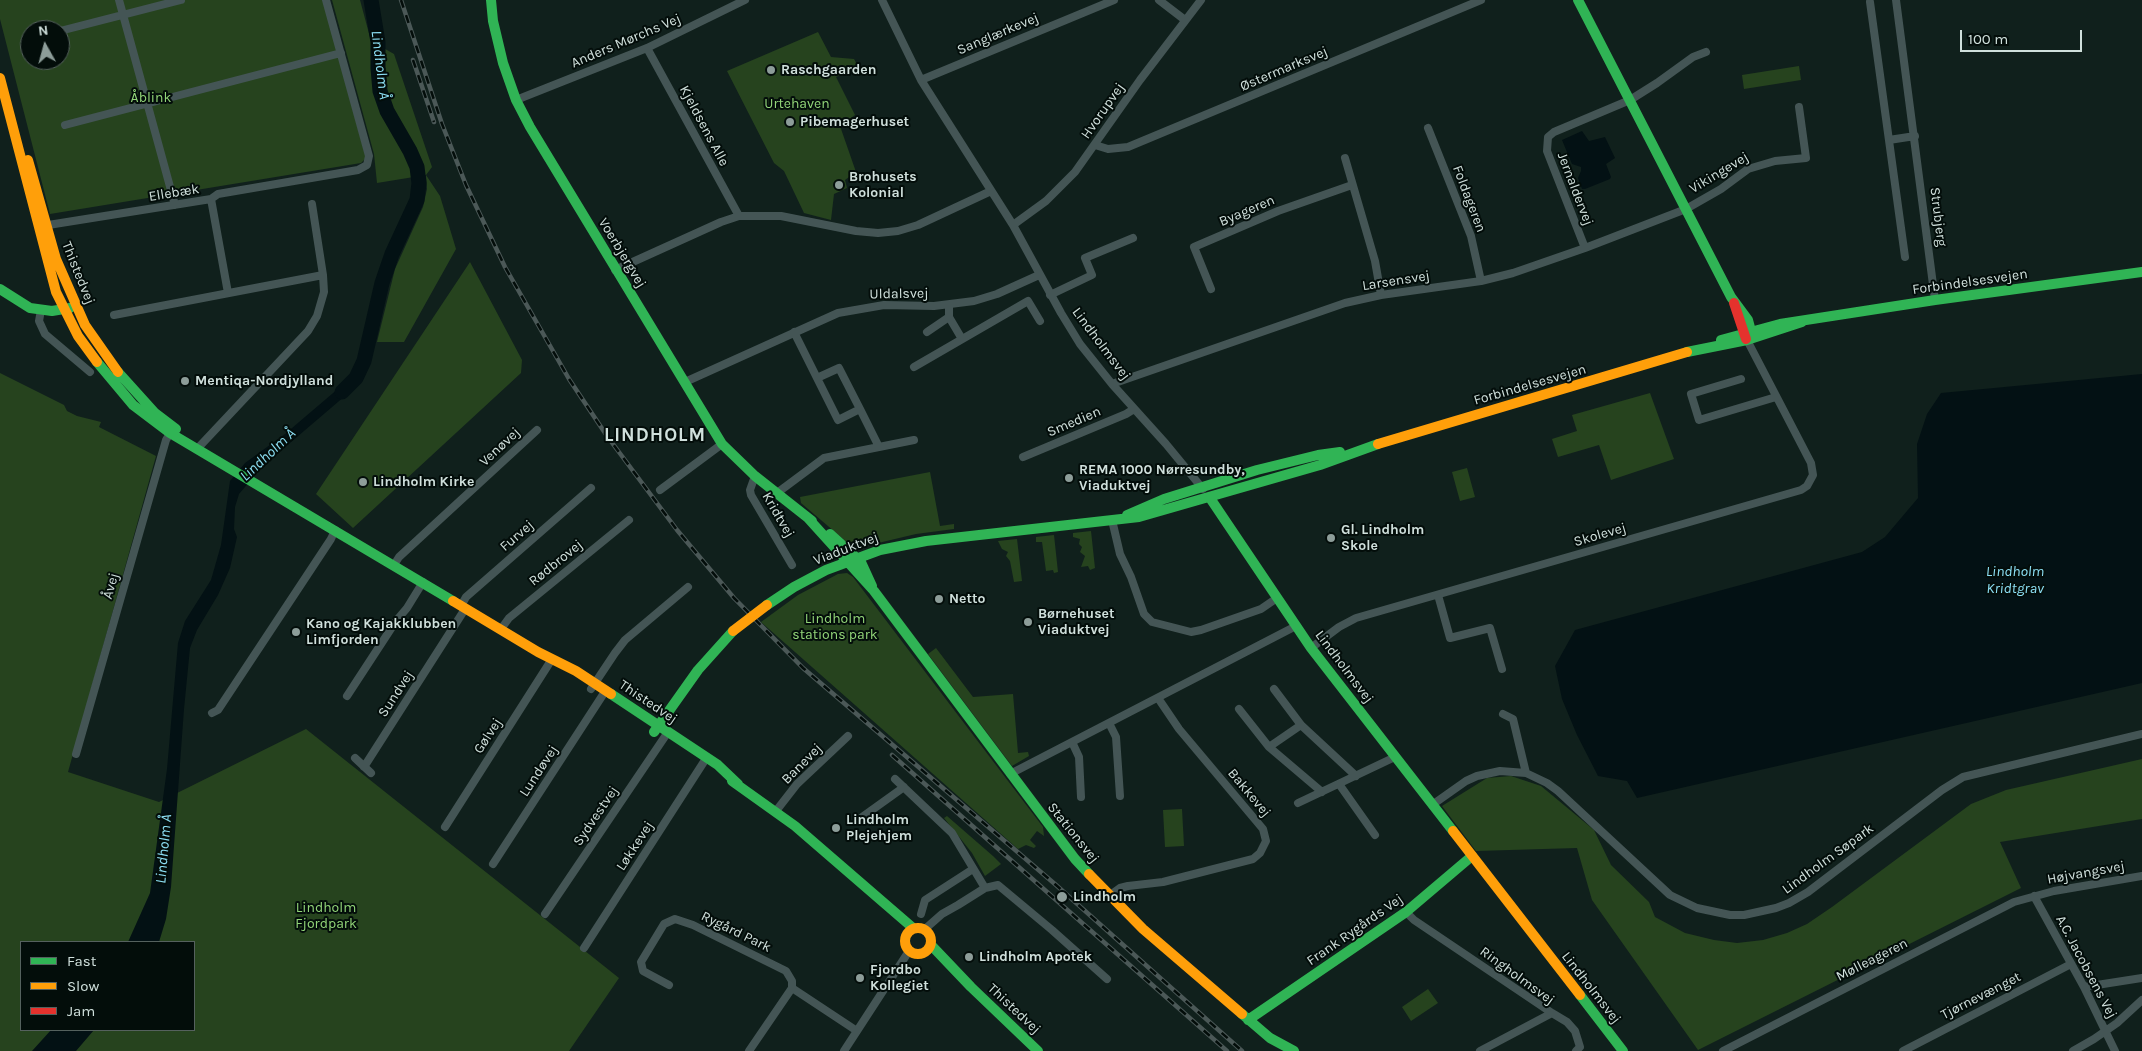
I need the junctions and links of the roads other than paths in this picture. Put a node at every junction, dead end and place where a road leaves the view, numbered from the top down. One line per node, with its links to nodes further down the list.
1 (119, 0): 14 (street)
2 (181, 0): 14 (street)
3 (326, 0): 19 (street)
4 (491, 0): 23 (street, Voerbjergvej)
5 (744, 0): 17 (street, Anders Mørchs Vej)
6 (882, 0): 22 (street, Lindholmsvej)
7 (1114, 0): 22 (street, Sanglærkevej)
8 (1159, 0): 15 (street)
9 (1202, 0): 15 (street, Hvorupvej)
10 (1482, 0): 31 (street, Østermarksvej)
11 (1578, 0): 24 (street, Vikingevej)
12 (1896, 0): 29 (street, Strubjerg)
13 (1870, 2): 30 (street)
14 (123, 14): 16 (street); 25 (street)
15 (1186, 20): 31 (street, Hvorupvej)
16 (70, 28)
17 (647, 48): 23 (street, Anders Mørchs Vej); 39 (street, Kjeldsens Alle)
18 (1706, 52): 24 (street)
19 (341, 53): 25 (street); 35 (street)
20 (0, 69): 40 (street, Thistedvej)
21 (0, 78): 40 (street, Thistedvej)
22 (921, 80): 34 (street, Lindholmsvej)
23 (516, 100): 45 (street, Voerbjergvej)
24 (1630, 100): 38 (street, Vikingevej); 43 (street, Jernaldervej)
25 (148, 103): 27 (street); 37 (street)
26 (1799, 107): 38 (street, Vikingevej)
27 (65, 125)
28 (1428, 128): 49 (street, Foldageren)
29 (1915, 136): 30 (street); 55 (street, Strubjerg)
30 (1889, 140): 44 (street)
31 (1095, 145): 41 (street, Hvorupvej)
32 (1344, 158): 33 (street)
33 (1352, 185): 50 (street, Byageren); 53 (street)
34 (991, 191): 39 (street); 41 (street, Lindholmsvej)
35 (211, 199): 37 (street, Ellebæk); 52 (street, Ellebæk)
36 (312, 204): 47 (street)
37 (176, 205): 40 (street, Ellebæk)
38 (1686, 209): 43 (street, Larsensvej); 65 (street, Vikingevej)
39 (738, 216): 45 (street)
40 (42, 226): 57 (street, Thistedvej); 59 (street, Thistedvej)
41 (1013, 226): 48 (street, Lindholmsvej)
42 (1133, 238): 54 (street)
43 (1585, 248): 49 (street, Larsensvej)
44 (1905, 257)
45 (615, 270): 71 (street, Voerbjergvej)
46 (2142, 272): 55 (street, Forbindelsesvejen)
47 (323, 275): 52 (street); 81 (street)
48 (1039, 275): 54 (street, Lindholmsvej); 56 (street, Uldalsvej)
49 (1482, 281): 53 (street, Larsensvej)
50 (1211, 288)
51 (0, 289): 58 (street)
52 (228, 293): 60 (street)
53 (1381, 294): 72 (street, Larsensvej)
54 (1050, 295): 72 (street, Lindholmsvej)
55 (1935, 300): 65 (street, Forbindelsesvejen)
56 (948, 305): 61 (street, Uldalsvej); 63 (street, Uldalsvej)
57 (76, 306): 59 (street); 76 (street, Thistedvej)
58 (40, 310): 59 (street); 68 (street)
59 (64, 310): 76 (street, Thistedvej)
60 (114, 315)
61 (949, 317): 64 (street); 66 (street, Uldalsvej)
62 (1040, 321): 66 (street)
63 (794, 332): 69 (street); 71 (street, Uldalsvej)
64 (927, 332)
65 (1747, 335): 73 (street, Skolevej); 82 (street, Forbindelsesvejen)
66 (962, 339): 67 (street)
67 (914, 367)
68 (90, 372)
69 (818, 378): 74 (street); 74 (street)
70 (1741, 379): 73 (street)
71 (685, 382): 79 (street, Voerbjergvej)
72 (1112, 384): 75 (street, Lindholmsvej)
73 (1776, 397): 98 (street, Skolevej)
74 (860, 409): 80 (street)
75 (1134, 409): 83 (street, Smedien); 85 (street, Lindholmsvej)
76 (172, 430): 81 (street, Thistedvej); 122 (street, Åvej)
77 (537, 430): 95 (street, Venøvej)
78 (914, 440): 80 (street)
79 (722, 444): 84 (street, Voerbjergvej); 87 (street)
80 (878, 447): 88 (street)
81 (198, 448): 92 (street, Thistedvej)
82 (1359, 450): 85 (street, Forbindelsesvejen); 89 (street, Forbindelsesvejen)
83 (1022, 457)
84 (755, 476): 88 (street, Voerbjergvej); 94 (street, Kridtvej)
85 (1201, 487): 89 (street, Lindholmsvej); 91 (street, Viaduktvej)
86 (591, 488): 100 (street, Furvej)
87 (660, 490)
88 (777, 493): 93 (street, Voerbjergvej)
89 (1210, 498): 91 (street, Viaduktvej); 99 (street, Lindholmsvej)
90 (629, 520): 102 (street, Rødbrovej)
91 (1112, 520): 93 (street, Viaduktvej); 99 (street)
92 (335, 530): 95 (street, Thistedvej); 112 (street)
93 (851, 559): 116 (street, Viaduktvej, bridge); 129 (street, Stationsvej)
94 (792, 564)
95 (394, 565): 96 (street, Thistedvej)
96 (423, 582): 100 (street, Thistedvej); 109 (street)
97 (688, 587): 106 (street)
98 (1438, 595): 103 (street, Skolevej); 105 (street)
99 (1276, 598): 101 (street, Lindholmsvej)
100 (463, 607): 102 (street, Thistedvej); 126 (street, Sundvej)
101 (1296, 626): 103 (street, Lindholmsvej); 110 (street)
102 (501, 629): 104 (street, Thistedvej)
103 (1311, 648): 123 (street, Lindholmsvej)
104 (552, 660): 106 (street, Thistedvej); 141 (street, Gølvej)
105 (1502, 669)
106 (593, 686): 108 (street, Thistedvej)
107 (1274, 689): 115 (street)
108 (604, 693): 116 (street, Thistedvej); 144 (street, Lundøvej)
109 (347, 696)
110 (1158, 698): 114 (street); 149 (street, Bakkevej)
111 (1239, 708): 121 (street)
112 (212, 713)
113 (1503, 714): 128 (street)
114 (1109, 723): 120 (street); 135 (street)
115 (1301, 725): 121 (street); 130 (street)
116 (656, 729): 118 (street, Thistedvej)
117 (2142, 734): 128 (street, Lindholm Søpark)
118 (666, 735): 125 (street, Thistedvej); 152 (street, Sydvestvej)
119 (848, 736): 139 (street, Banevej)
120 (1072, 742): 129 (street); 136 (street)
121 (1269, 747): 134 (street)
122 (76, 754)
123 (1395, 756): 130 (street); 138 (street, Lindholmsvej)
124 (355, 758): 126 (street)
125 (704, 761): 139 (street, Thistedvej); 158 (street, Løkkevej)
126 (364, 767): 127 (street)
127 (371, 773)
128 (1526, 773): 138 (street, Lindholm Søpark)
129 (1010, 774): 149 (street, Stationsvej)
130 (1356, 776): 132 (street)
131 (895, 779): 133 (street)
132 (1339, 784): 134 (street); 142 (street)
133 (904, 787): 140 (street); 145 (street)
134 (1322, 792): 137 (street)
135 (1120, 796)
136 (1081, 797)
137 (1298, 803)
138 (1432, 805): 143 (street, Lindholmsvej)
139 (776, 811): 148 (street, Thistedvej)
140 (858, 820)
141 (445, 827)
142 (1375, 835)
143 (1472, 856): 151 (street, Frank Rygårds Vej); 179 (street, Lindholmsvej)
144 (493, 864)
145 (973, 869): 147 (street); 153 (street)
146 (2142, 876): 150 (street, Højvangsvej)
147 (985, 888): 155 (street); 163 (street)
148 (872, 895): 154 (street, Thistedvej); 156 (street, Thistedvej)
149 (1109, 896): 170 (street, Stationsvej)
150 (2034, 896): 161 (street, A.C. Jacobsens Vej); 180 (street, Mølleageren)
151 (1406, 912): 169 (street, Ringholmsvej); 170 (street, Frank Rygårds Vej)
152 (545, 914)
153 (921, 914)
154 (914, 928): 155 (street); 156 (street)
155 (925, 930): 157 (street)
156 (904, 938): 159 (street)
157 (931, 945): 160 (street); 165 (street, Thistedvej)
158 (584, 948)
159 (909, 951): 160 (street); 172 (street)
160 (922, 954): 165 (street, Thistedvej)
161 (2071, 964): 166 (street, A.C. Jacobsens Vej); 181 (street, Tjørnevænget)
162 (2142, 978): 166 (street)
163 (1107, 980)
164 (669, 985): 167 (street, Rygård Park)
165 (970, 987): 175 (street, Thistedvej)
166 (2084, 987): 171 (street, A.C. Jacobsens Vej)
167 (792, 988): 172 (street); 173 (street)
168 (2142, 1000): 171 (street)
169 (1552, 1013): 177 (street, Ringholmsvej); 178 (street)
170 (1248, 1020): 176 (street, Stationsvej)
171 (2106, 1030): 182 (street); 183 (street, A.C. Jacobsens Vej)
172 (856, 1031): 174 (street)
173 (749, 1051)
174 (844, 1051)
175 (1038, 1051)
176 (1294, 1051)
177 (1480, 1051)
178 (1576, 1051)
179 (1623, 1051)
180 (1723, 1051)
181 (1903, 1051)
182 (2072, 1051)
183 (2116, 1051)

